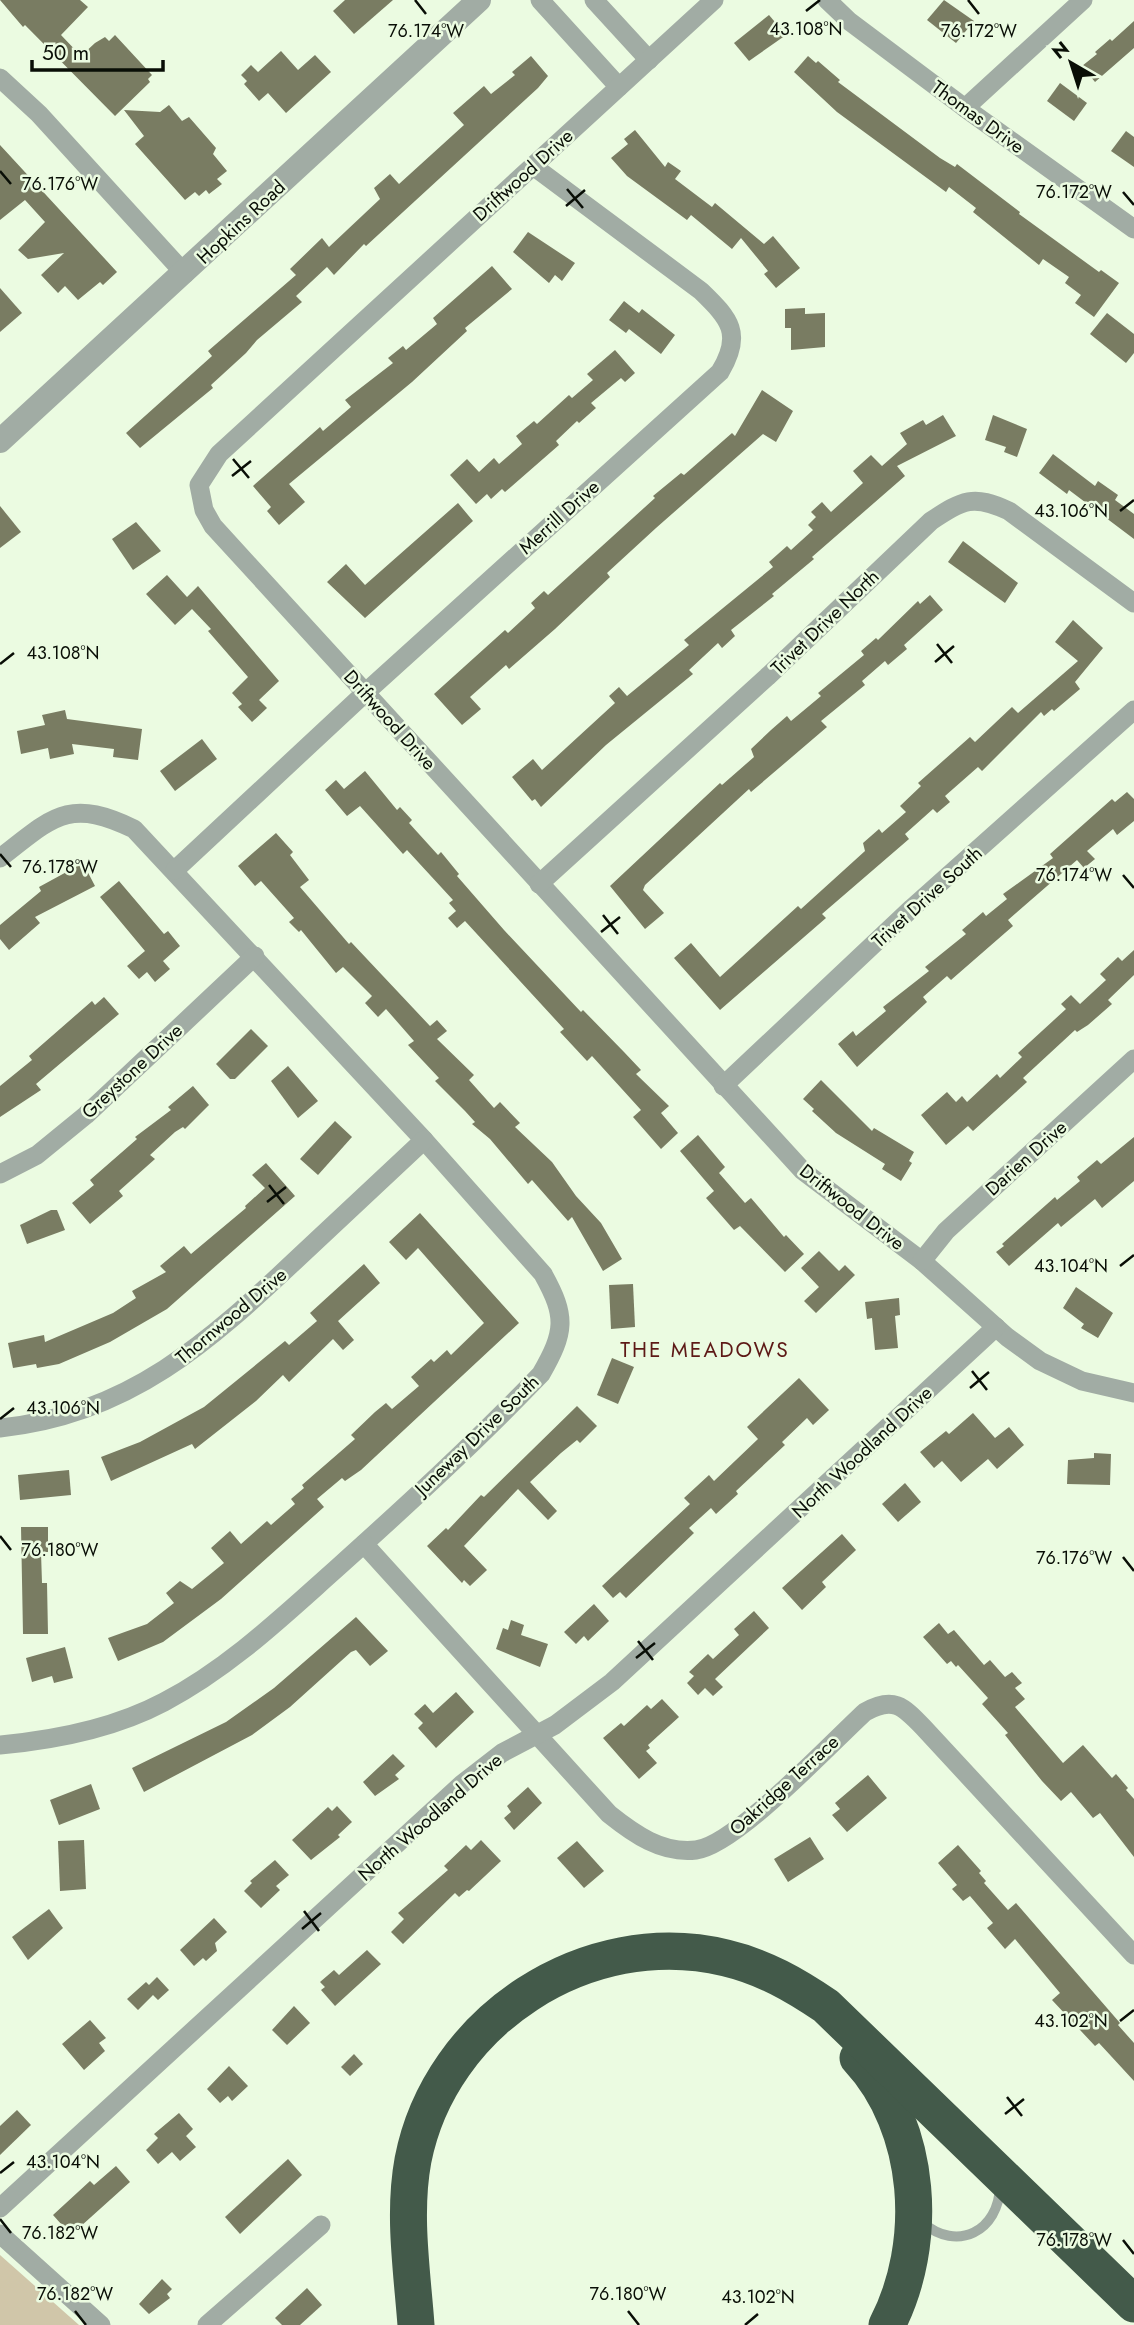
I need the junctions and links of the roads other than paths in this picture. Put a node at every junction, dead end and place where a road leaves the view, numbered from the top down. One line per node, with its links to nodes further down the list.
1 (479, 0): 13 (street, Hopkins Road)
2 (540, 0): 9 (street)
3 (594, 0): 7 (street)
4 (714, 0): 7 (street, Driftwood Drive)
5 (827, 0): 10 (street, Thomas Drive)
6 (1083, 0): 10 (street)
7 (649, 60): 9 (street, Driftwood Drive)
8 (0, 78): 13 (street)
9 (620, 87): 11 (street, Driftwood Drive)
10 (965, 108): 12 (street, Thomas Drive)
11 (533, 166): 16 (street, Driftwood Drive); 16 (street, Merrill Drive)
12 (1134, 229)
13 (185, 274): 14 (street, Hopkins Road)
14 (0, 441)
15 (1134, 603): 20 (street, Trivet Drive North)
16 (365, 692): 19 (street, Merrill Drive); 20 (street, Driftwood Drive)
17 (1134, 710): 23 (street, Trivet Drive South)
18 (0, 858): 19 (street, Juneway Drive South)
19 (175, 870): 21 (street, Juneway Drive South)
20 (539, 884): 23 (street, Driftwood Drive)
21 (255, 956): 24 (street, Juneway Drive South); 25 (street, Greystone Drive)
22 (1134, 1059): 26 (street, Darien Drive)
23 (723, 1086): 26 (street, Driftwood Drive)
24 (424, 1140): 29 (street, Thornwood Drive); 30 (street, Juneway Drive South)
25 (0, 1174)
26 (922, 1261): 27 (street, Driftwood Drive)
27 (996, 1327): 28 (street, Driftwood Drive); 31 (street, North Woodland Drive)
28 (1134, 1393)
29 (0, 1428)
30 (364, 1544): 31 (street, Oakridge Terrace); 32 (street, Juneway Drive South)
31 (536, 1735): 33 (street, Oakridge Terrace); 35 (street, North Woodland Drive)
32 (0, 1745)
33 (1134, 1955)
34 (1000, 2174): 36 (lane); 39 (highway); 42 (highway)
35 (0, 2208)
36 (914, 2215): 43 (highway); 44 (highway)
37 (321, 2225): 41 (street)
38 (0, 2234): 40 (street)
39 (1134, 2304)
40 (101, 2325)
41 (207, 2325)
42 (416, 2325)
43 (430, 2325)
44 (887, 2325)

